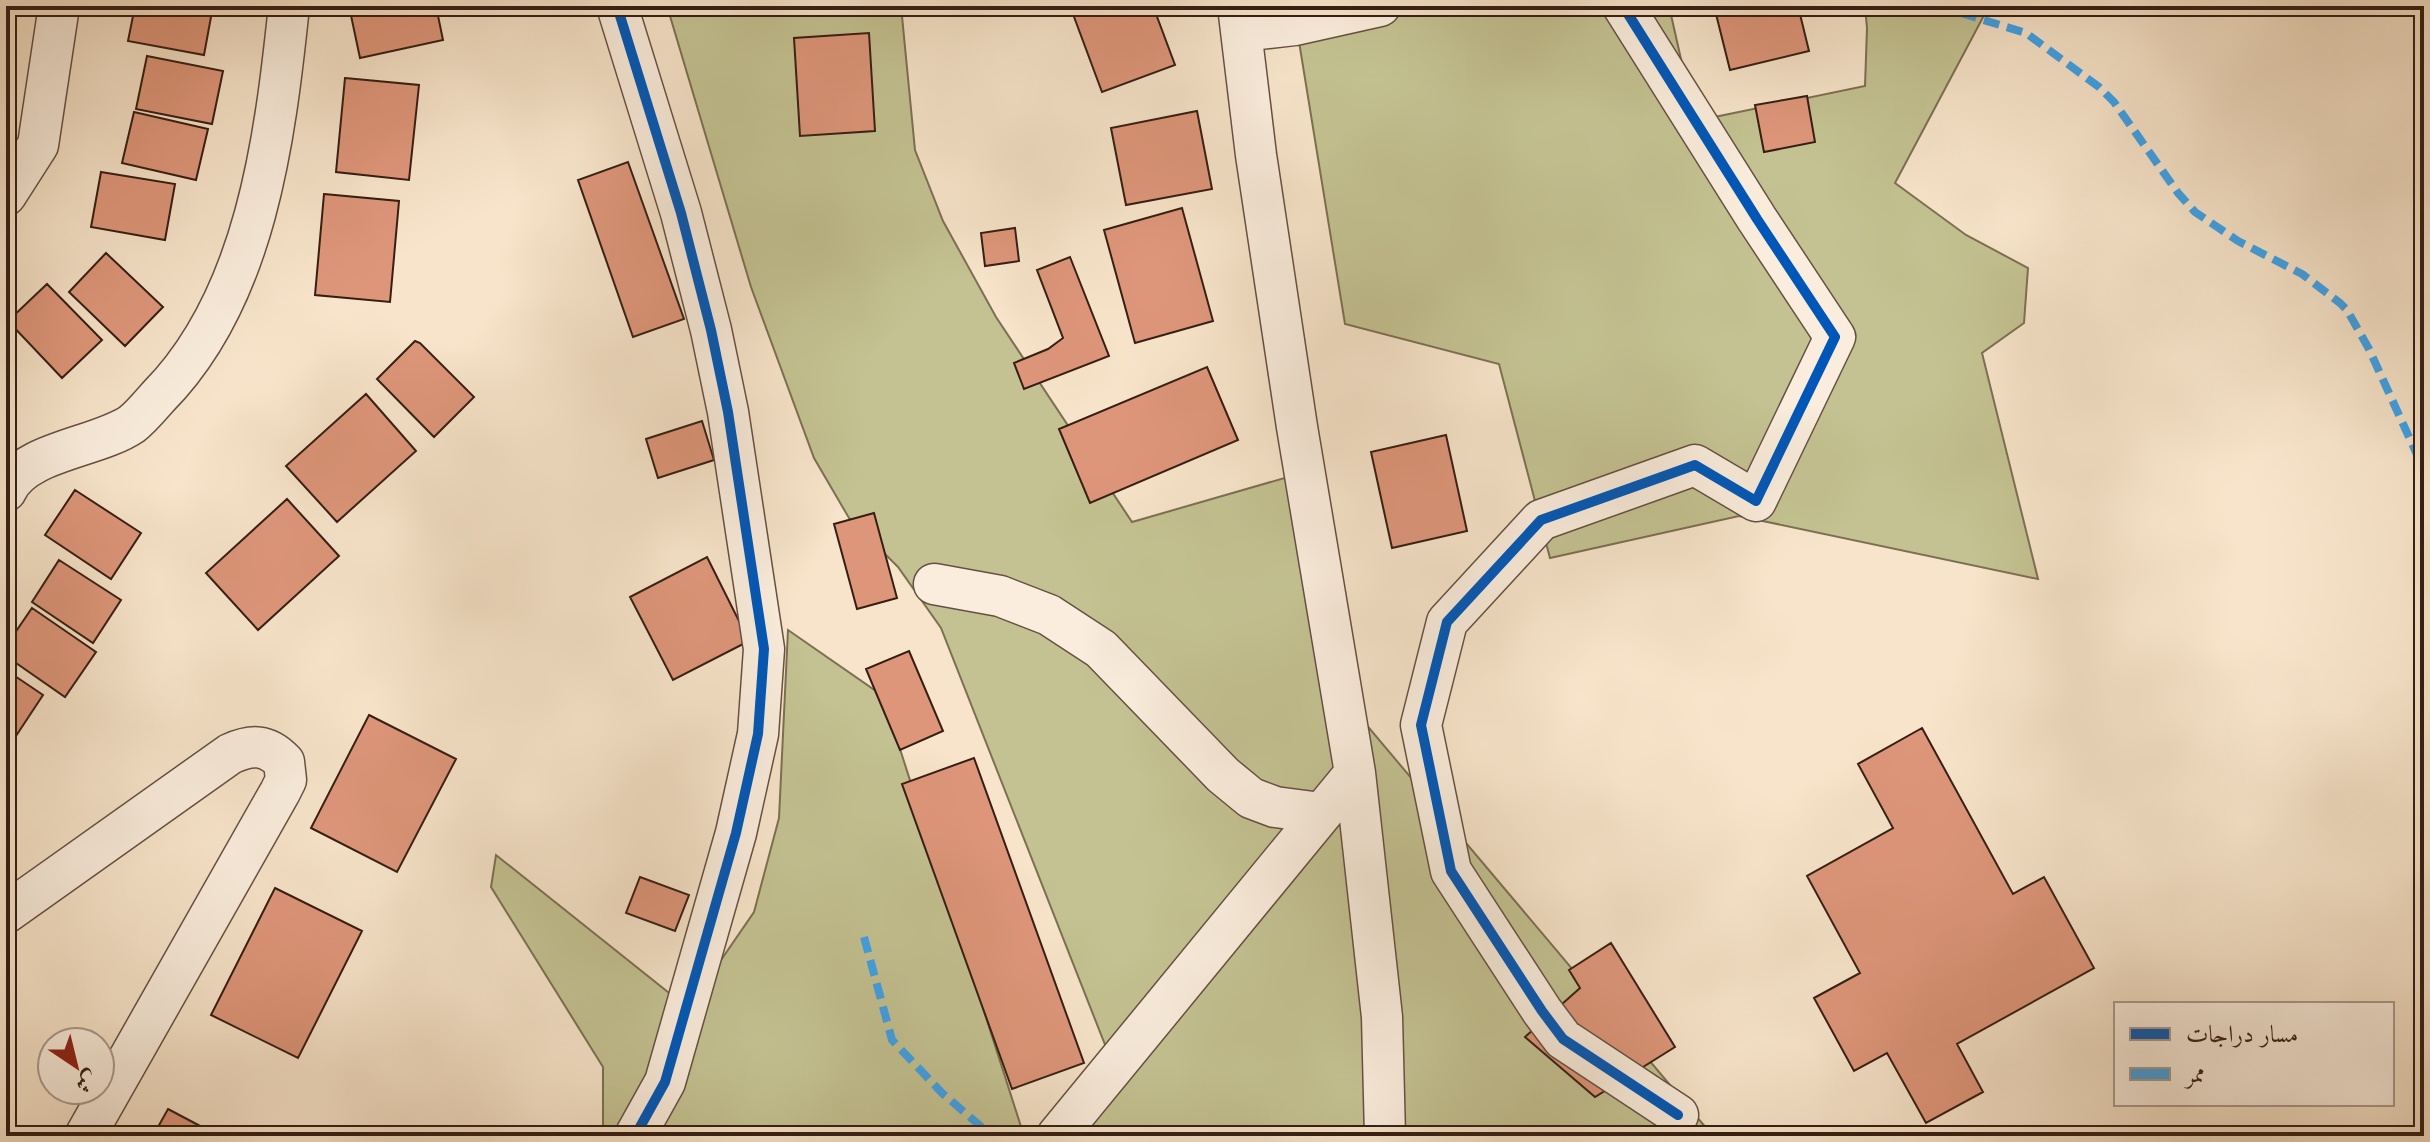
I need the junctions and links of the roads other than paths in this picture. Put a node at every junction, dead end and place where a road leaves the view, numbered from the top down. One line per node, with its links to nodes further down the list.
1 (59, 6): 7 (street)
2 (289, 6): 8 (street)
3 (617, 6): 15 (street)
4 (1380, 6): 6 (street)
5 (1623, 6): 13 (street)
6 (1239, 18): 10 (street)
7 (6, 195)
8 (7, 483)
9 (934, 584): 11 (street)
10 (1355, 773): 11 (street); 17 (street)
11 (1321, 813): 16 (street)
12 (6, 913): 14 (street)
13 (1678, 1115)
14 (85, 1136)
15 (635, 1136)
16 (1057, 1136)
17 (1385, 1136)

